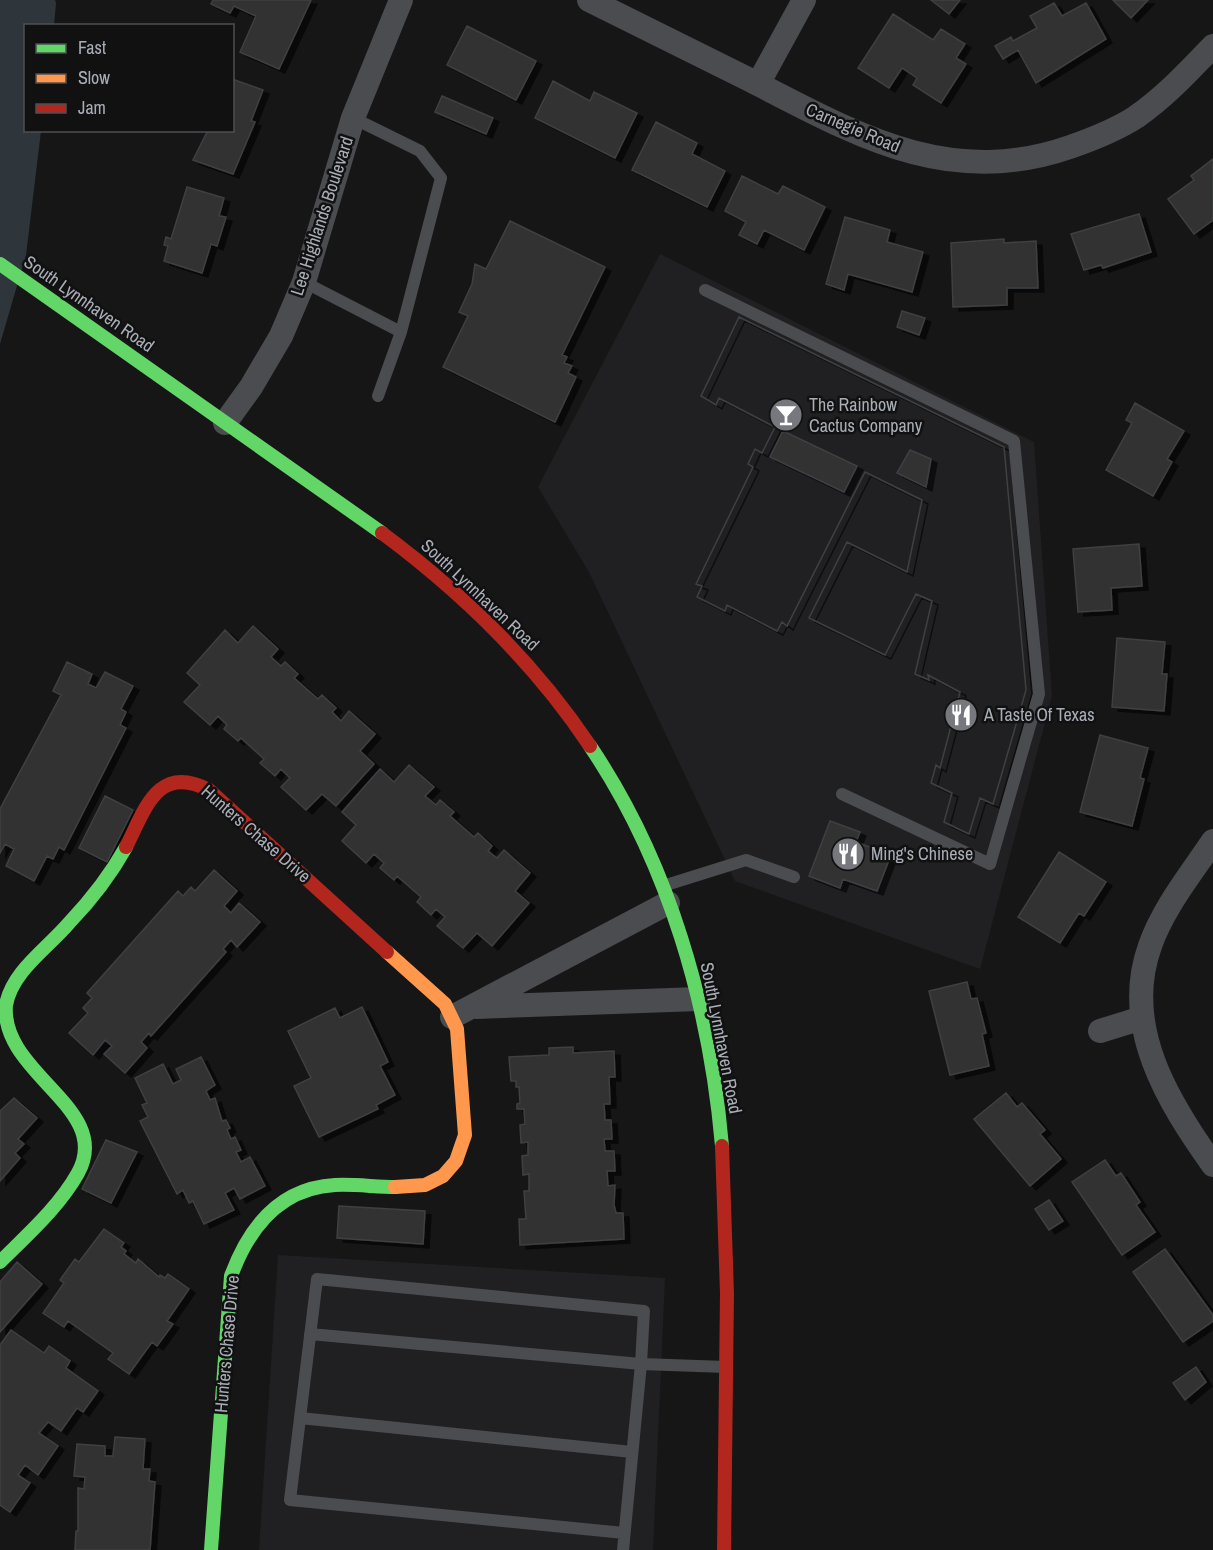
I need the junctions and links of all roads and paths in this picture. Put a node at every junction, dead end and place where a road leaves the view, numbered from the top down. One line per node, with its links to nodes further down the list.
1 (401, 0): 6 (street, Lee Highlands Boulevard)
2 (589, 0): 5 (street, Carnegie Road)
3 (804, 0): 5 (street)
4 (1213, 46): 5 (street, Carnegie Road)
5 (758, 84)
6 (353, 118): 8 (street, Lee Highlands Boulevard); 10 (lane)
7 (0, 264): 12 (street, South Lynnhaven Road)
8 (304, 282): 10 (lane); 12 (street, Lee Highlands Boulevard)
9 (705, 290): 13 (lane)
10 (401, 332): 11 (lane)
11 (378, 396)
12 (225, 423): 16 (street, South Lynnhaven Road)
13 (842, 794)
14 (1213, 841): 19 (street)
15 (794, 877): 16 (lane)
16 (665, 895): 17 (street, South Lynnhaven Road); 18 (street)
17 (699, 999): 18 (street); 25 (street, South Lynnhaven Road)
18 (461, 1012): 22 (street, Hunters Chase Drive); 29 (street, Hunters Chase Drive)
19 (1142, 1018): 20 (street); 21 (street)
20 (1100, 1030)
21 (1213, 1165)
22 (0, 1262)
23 (310, 1334): 24 (lane); 24 (lane); 26 (lane)
24 (640, 1364): 25 (lane); 27 (lane)
25 (727, 1367): 31 (street, South Lynnhaven Road)
26 (300, 1418): 27 (lane); 28 (lane)
27 (632, 1452): 28 (lane)
28 (624, 1533): 30 (lane)
29 (211, 1550)
30 (623, 1550)
31 (724, 1550)

